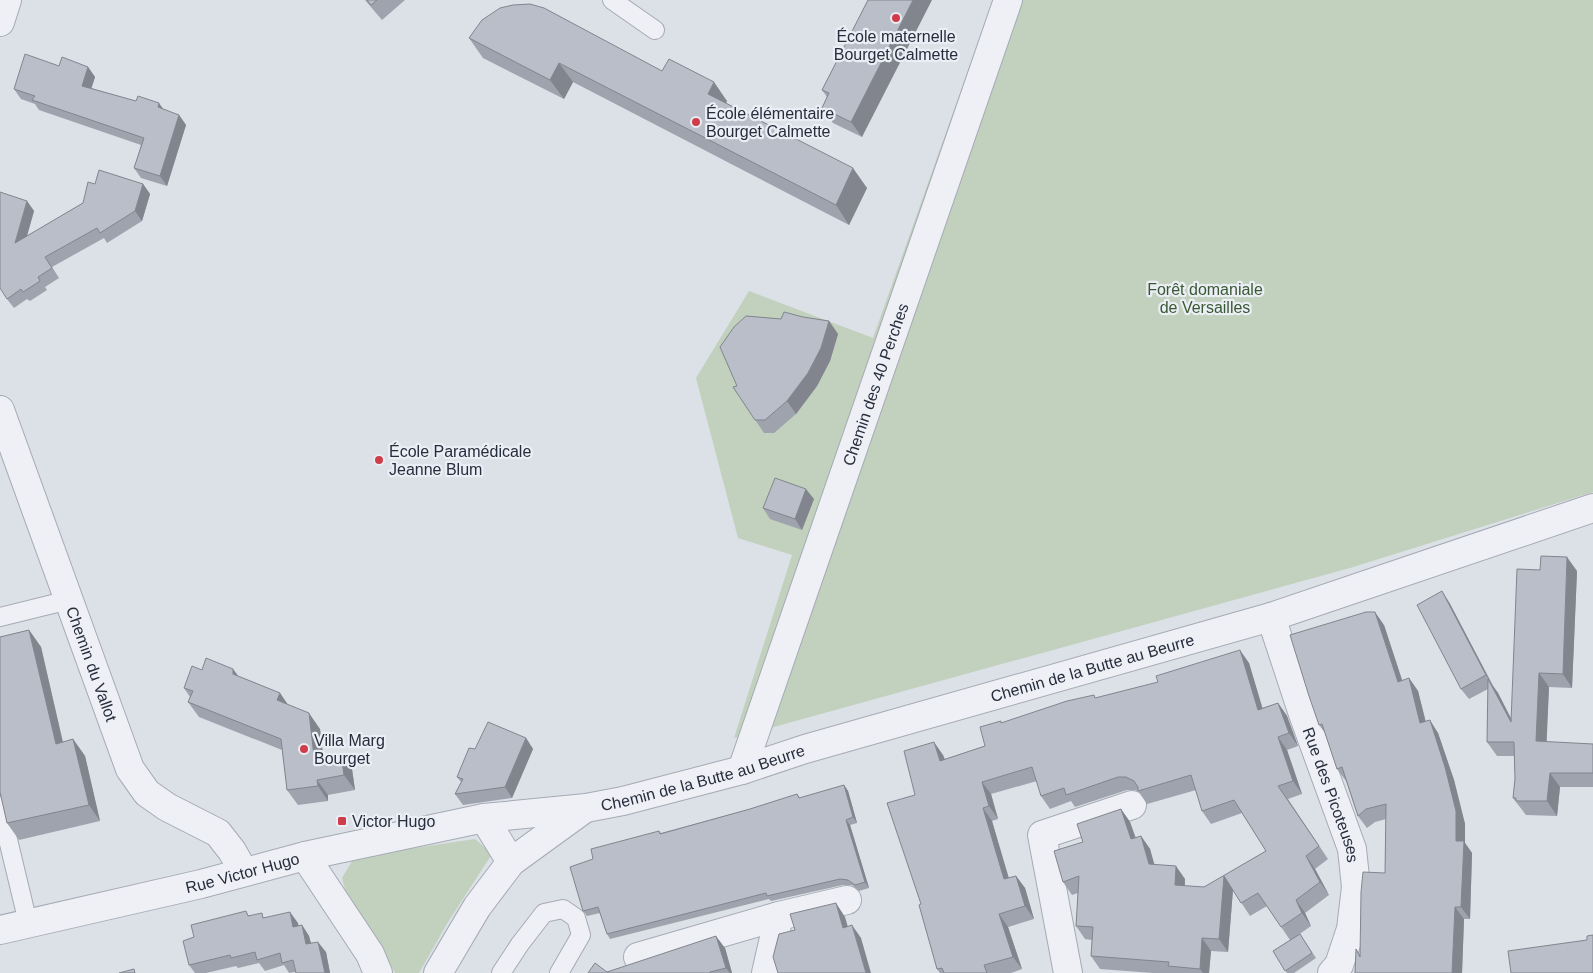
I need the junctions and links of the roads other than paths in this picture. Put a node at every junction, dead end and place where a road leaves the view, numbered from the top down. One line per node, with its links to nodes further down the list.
1 (7, 0): 4 (street)
2 (612, 0): 5 (lane)
3 (1008, 0): 11 (street, Chemin des 40 Perches)
4 (0, 22)
5 (655, 30)
6 (0, 410): 8 (street, Chemin du Vallot)
7 (1593, 508): 10 (street, Chemin de la Butte au Beurre)
8 (69, 600): 9 (lane); 18 (street, Chemin du Vallot)
9 (0, 617)
10 (1271, 617): 11 (street, Chemin de la Butte au Beurre); 30 (street, Rue des Picoteuses)
11 (742, 770): 14 (street, Chemin de la Butte au Beurre)
12 (1132, 805): 29 (street)
13 (0, 806): 21 (lane)
14 (586, 808): 15 (street, Chemin de la Butte au Beurre); 17 (street, Chemin de la Butte au Beurre)
15 (484, 818): 16 (street, Rue Victor Hugo); 17 (street)
16 (305, 856): 18 (street, Rue Victor Hugo); 24 (street)
17 (511, 862): 25 (street, Chemin de la Butte au Beurre)
18 (244, 872): 21 (street, Rue Victor Hugo)
19 (847, 900): 20 (street)
20 (779, 916): 23 (street); 28 (street)
21 (28, 923): 22 (street, Rue Victor Hugo)
22 (0, 930)
23 (638, 957)
24 (378, 973)
25 (438, 973)
26 (502, 973): 27 (lane)
27 (558, 973)
28 (766, 973)
29 (1068, 973)
30 (1332, 973)

